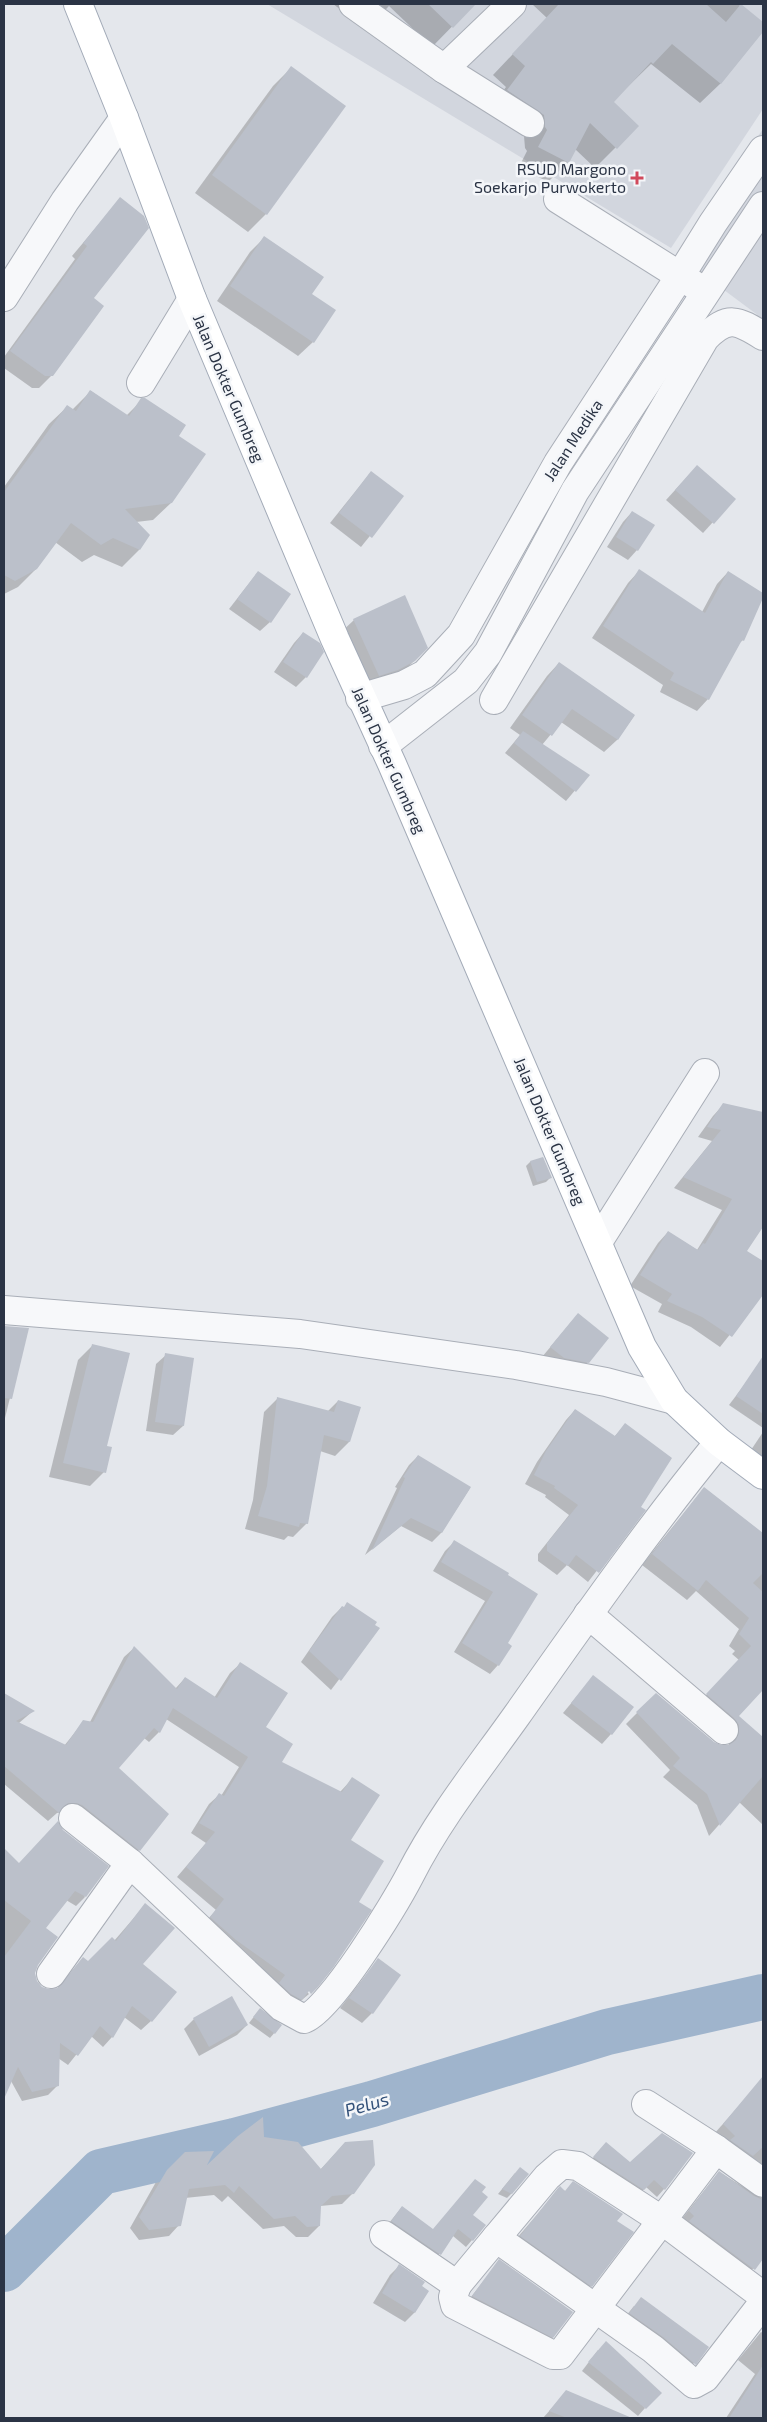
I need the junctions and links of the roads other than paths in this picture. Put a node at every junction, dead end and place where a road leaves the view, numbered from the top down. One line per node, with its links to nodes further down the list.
1 (78, 4): 5 (main road, Jalan Dokter Gumbreg)
2 (353, 4): 4 (street)
3 (512, 4): 4 (street)
4 (444, 69): 6 (street)
5 (124, 118): 12 (street); 13 (main road, Jalan Dokter Gumbreg)
6 (530, 123)
7 (763, 150): 10 (street, Jalan Medika)
8 (558, 199): 10 (street)
9 (763, 206): 11 (street, Jalan Medika)
10 (680, 276): 11 (street); 16 (street, Jalan Medika)
11 (706, 292): 17 (street, Jalan Medika)
12 (4, 297)
13 (192, 298): 15 (street); 18 (main road, Jalan Dokter Gumbreg)
14 (763, 336): 19 (street)
15 (141, 382)
16 (461, 635): 17 (street); 18 (street, Jalan Medika)
17 (488, 653): 20 (street, Jalan Medika)
18 (360, 698): 20 (main road, Jalan Dokter Gumbreg)
19 (494, 700)
20 (383, 746): 22 (main road, Jalan Dokter Gumbreg)
21 (705, 1072): 22 (street)
22 (598, 1242): 24 (main road, Jalan Dokter Gumbreg)
23 (4, 1310): 24 (street)
24 (674, 1400): 25 (main road, Jalan Dokter Gumbreg)
25 (718, 1442): 26 (main road, Jalan Dokter Gumbreg); 27 (street)
26 (763, 1475)
27 (588, 1614): 28 (street); 30 (street)
28 (724, 1730)
29 (73, 1818): 30 (street)
30 (130, 1863): 31 (street)
31 (51, 1974)
32 (646, 2104): 33 (street)
33 (716, 2149): 34 (street); 35 (street)
34 (763, 2183)
35 (663, 2221): 37 (street); 39 (street); 41 (street)
36 (384, 2235): 38 (street)
37 (496, 2238): 38 (street); 41 (street)
38 (457, 2285): 41 (street)
39 (763, 2296)
40 (763, 2303): 41 (street)
41 (595, 2310)

